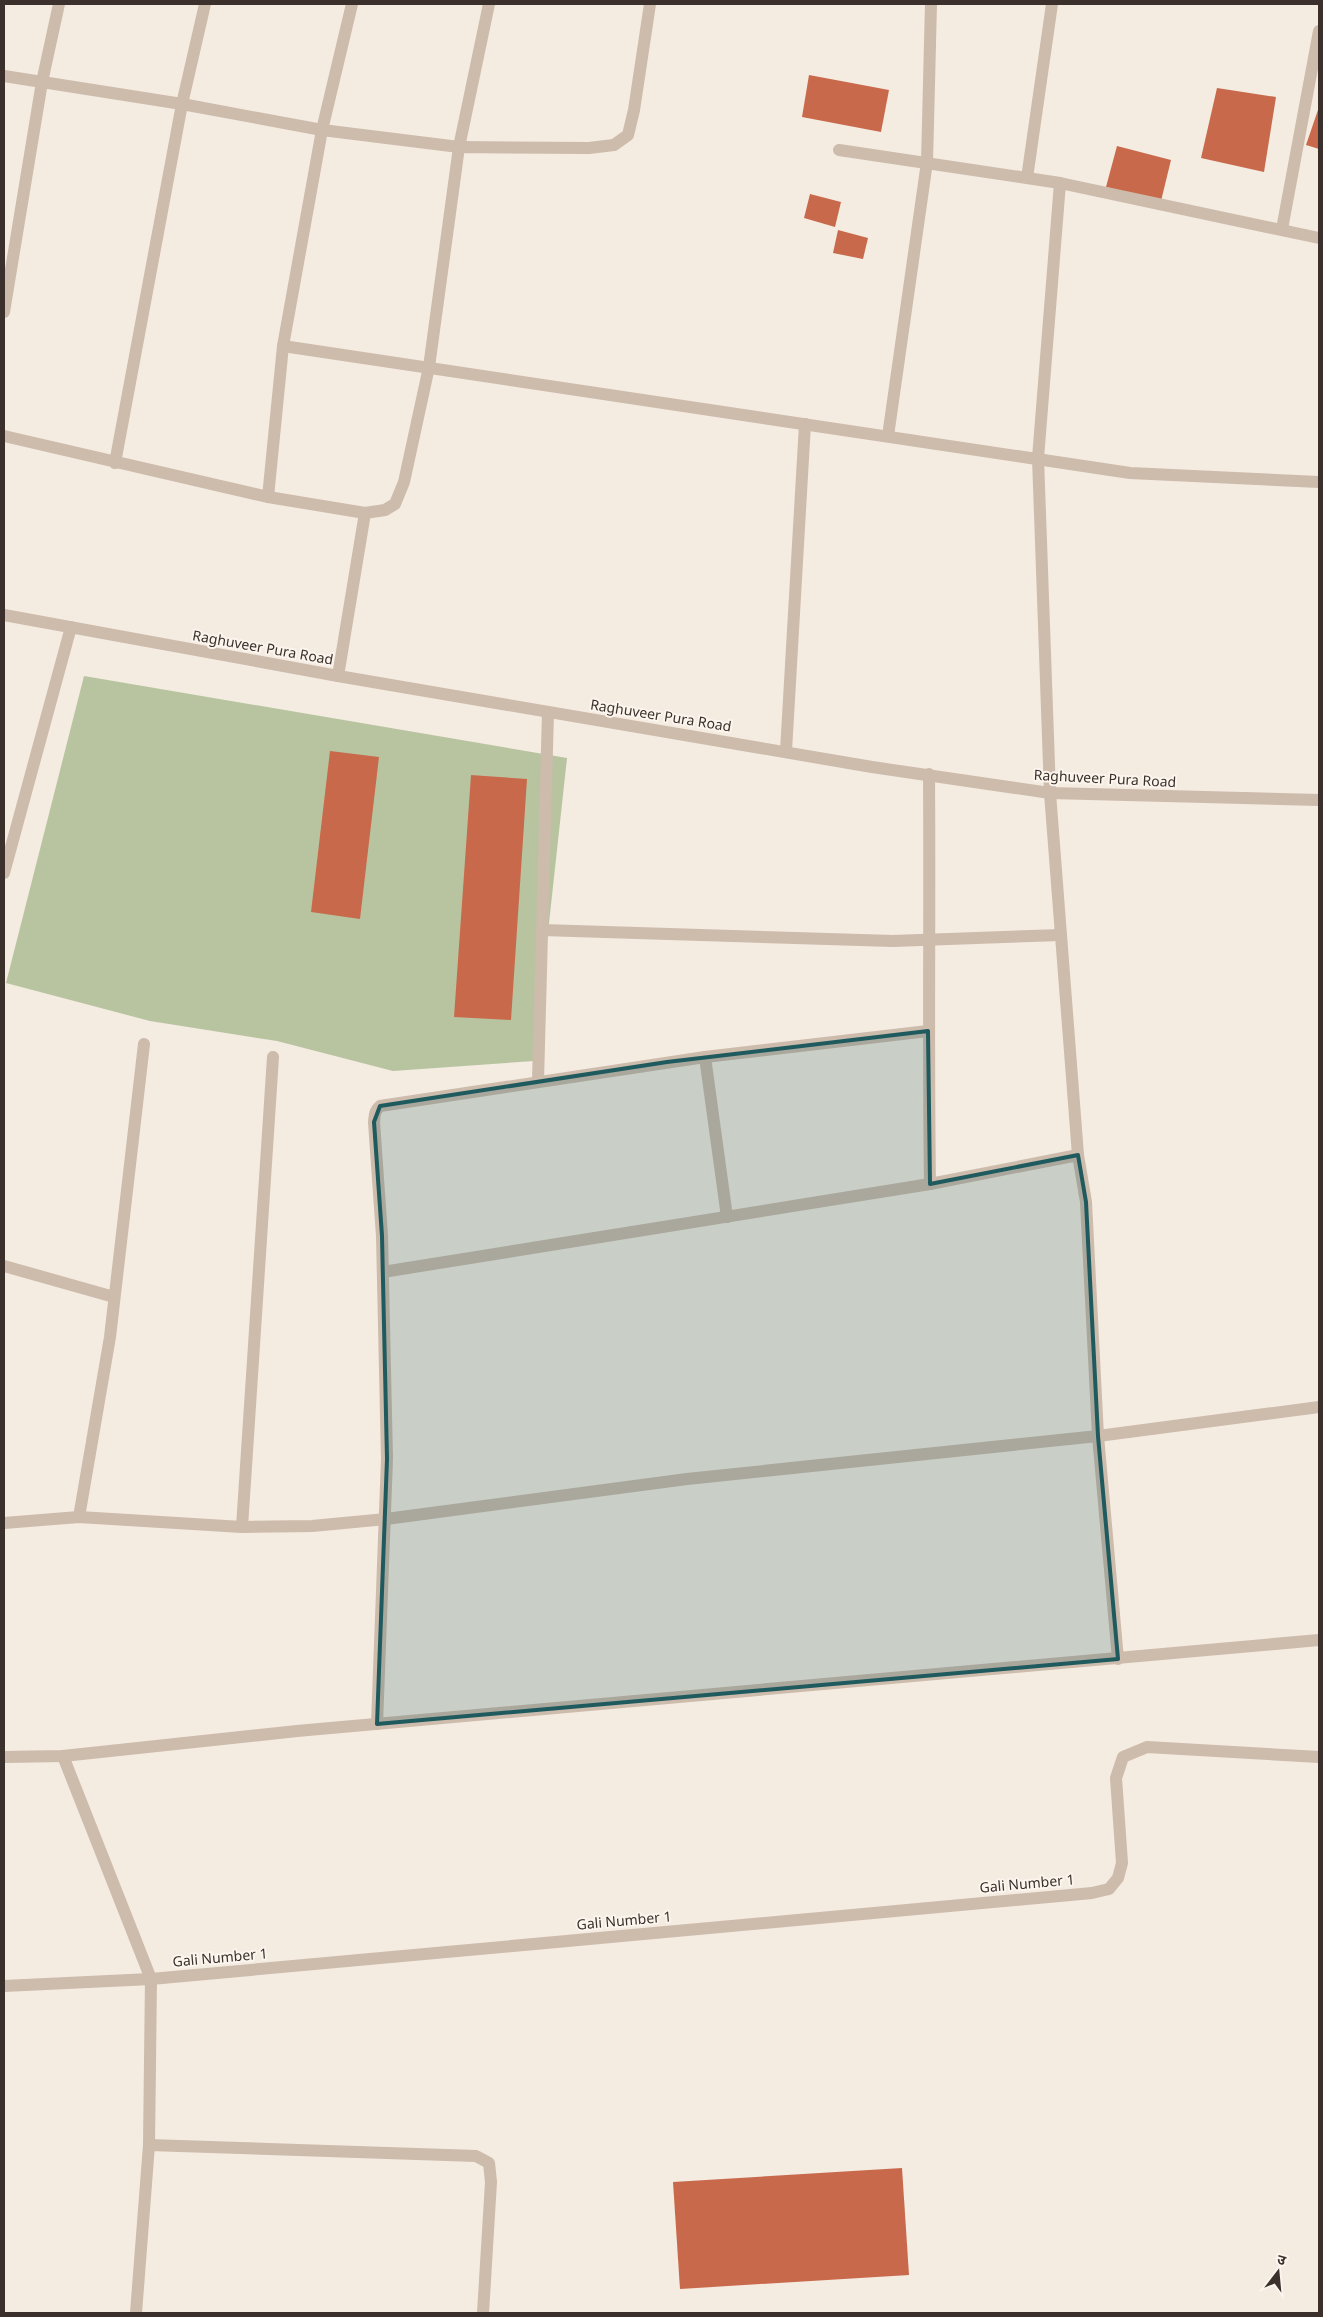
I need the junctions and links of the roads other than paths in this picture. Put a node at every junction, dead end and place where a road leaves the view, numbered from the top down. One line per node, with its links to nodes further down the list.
1 (59, 4): 10 (street)
2 (205, 4): 11 (street)
3 (352, 4): 12 (street)
4 (489, 4): 13 (street)
5 (650, 4): 13 (street)
6 (931, 4): 15 (street)
7 (1052, 4): 16 (street)
8 (1319, 31): 18 (street)
9 (4, 76): 10 (street)
10 (42, 82): 11 (street); 20 (street)
11 (182, 104): 12 (street); 27 (street)
12 (322, 130): 13 (street); 21 (street)
13 (459, 147): 22 (street)
14 (840, 150): 15 (street)
15 (927, 162): 16 (street); 25 (street)
16 (1027, 178): 17 (street)
17 (1060, 183): 18 (street); 26 (street)
18 (1282, 229): 19 (street)
19 (1319, 238)
20 (4, 312)
21 (282, 346): 22 (street); 29 (street)
22 (429, 367): 23 (street); 30 (street)
23 (805, 424): 25 (street); 35 (street)
24 (4, 436): 27 (street)
25 (888, 436): 26 (street)
26 (1038, 458): 28 (street); 37 (street)
27 (115, 463): 29 (street)
28 (1319, 482)
29 (268, 497): 30 (street)
30 (365, 513): 33 (street)
31 (4, 615): 32 (street, Raghuveer Pura Road)
32 (71, 627): 33 (street, Raghuveer Pura Road); 39 (street)
33 (338, 676): 34 (street, Raghuveer Pura Road)
34 (548, 712): 35 (street, Raghuveer Pura Road); 40 (street)
35 (786, 751): 36 (street, Raghuveer Pura Road)
36 (929, 774): 37 (street, Raghuveer Pura Road); 42 (street)
37 (1050, 793): 38 (street, Raghuveer Pura Road); 41 (street)
38 (1319, 800)
39 (4, 873)
40 (542, 930): 42 (street); 47 (street)
41 (1060, 935): 42 (street); 48 (street)
42 (930, 940): 43 (street)
43 (928, 1031): 46 (street); 49 (street)
44 (144, 1044): 53 (street)
45 (273, 1056): 59 (street)
46 (705, 1057): 47 (street); 50 (street)
47 (538, 1081): 52 (street)
48 (1078, 1155): 49 (street); 55 (street)
49 (930, 1184): 50 (street)
50 (728, 1218): 52 (street)
51 (4, 1266): 53 (street)
52 (384, 1272): 57 (street)
53 (114, 1297): 56 (street)
54 (1319, 1408): 55 (street)
55 (1098, 1436): 57 (street); 61 (street)
56 (79, 1517): 58 (street); 59 (street)
57 (386, 1519): 59 (street); 62 (street)
58 (4, 1523)
59 (242, 1527)
60 (1319, 1640): 61 (street)
61 (1118, 1659): 62 (street)
62 (377, 1724): 63 (street)
63 (63, 1756): 64 (street); 66 (street)
64 (4, 1757)
65 (1319, 1757): 66 (street, Gali Number 1)
66 (151, 1979): 67 (street, Gali Number 1); 68 (street)
67 (4, 1986)
68 (150, 2146): 69 (street); 70 (street)
69 (136, 2313)
70 (483, 2313)

